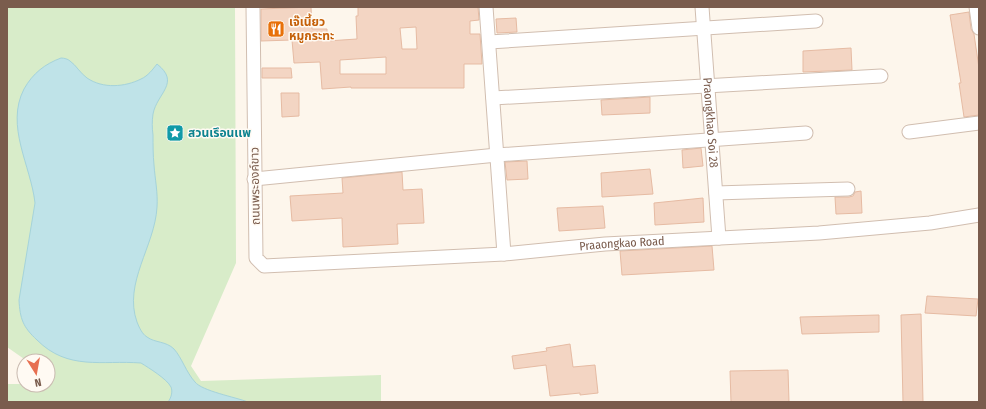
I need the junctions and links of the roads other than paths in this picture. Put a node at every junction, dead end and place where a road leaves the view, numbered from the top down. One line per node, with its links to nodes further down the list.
1 (253, 7): 17 (street, ถนนพระองค์ขาว)
2 (486, 7): 8 (street)
3 (702, 7): 6 (street, Praongkhao Soi 28)
4 (976, 7): 7 (street)
5 (816, 21): 6 (street)
6 (703, 28): 8 (street); 10 (street, Praongkhao Soi 28)
7 (979, 28)
8 (489, 42): 11 (street)
9 (881, 76): 10 (street)
10 (708, 86): 11 (street); 15 (street, Praongkhao Soi 28)
11 (493, 98): 16 (street)
12 (979, 123): 13 (street)
13 (909, 132)
14 (806, 133): 15 (street)
15 (712, 140): 16 (street); 19 (street, Praongkhao Soi 28)
16 (497, 155): 17 (street); 22 (street)
17 (254, 180): 22 (street, Praaongkao Road)
18 (848, 189): 19 (street)
19 (716, 193): 21 (street, Praongkhao Soi 28)
20 (979, 215): 21 (street, Praaongkao Road)
21 (719, 238): 22 (street, Praaongkao Road)
22 (504, 254)

